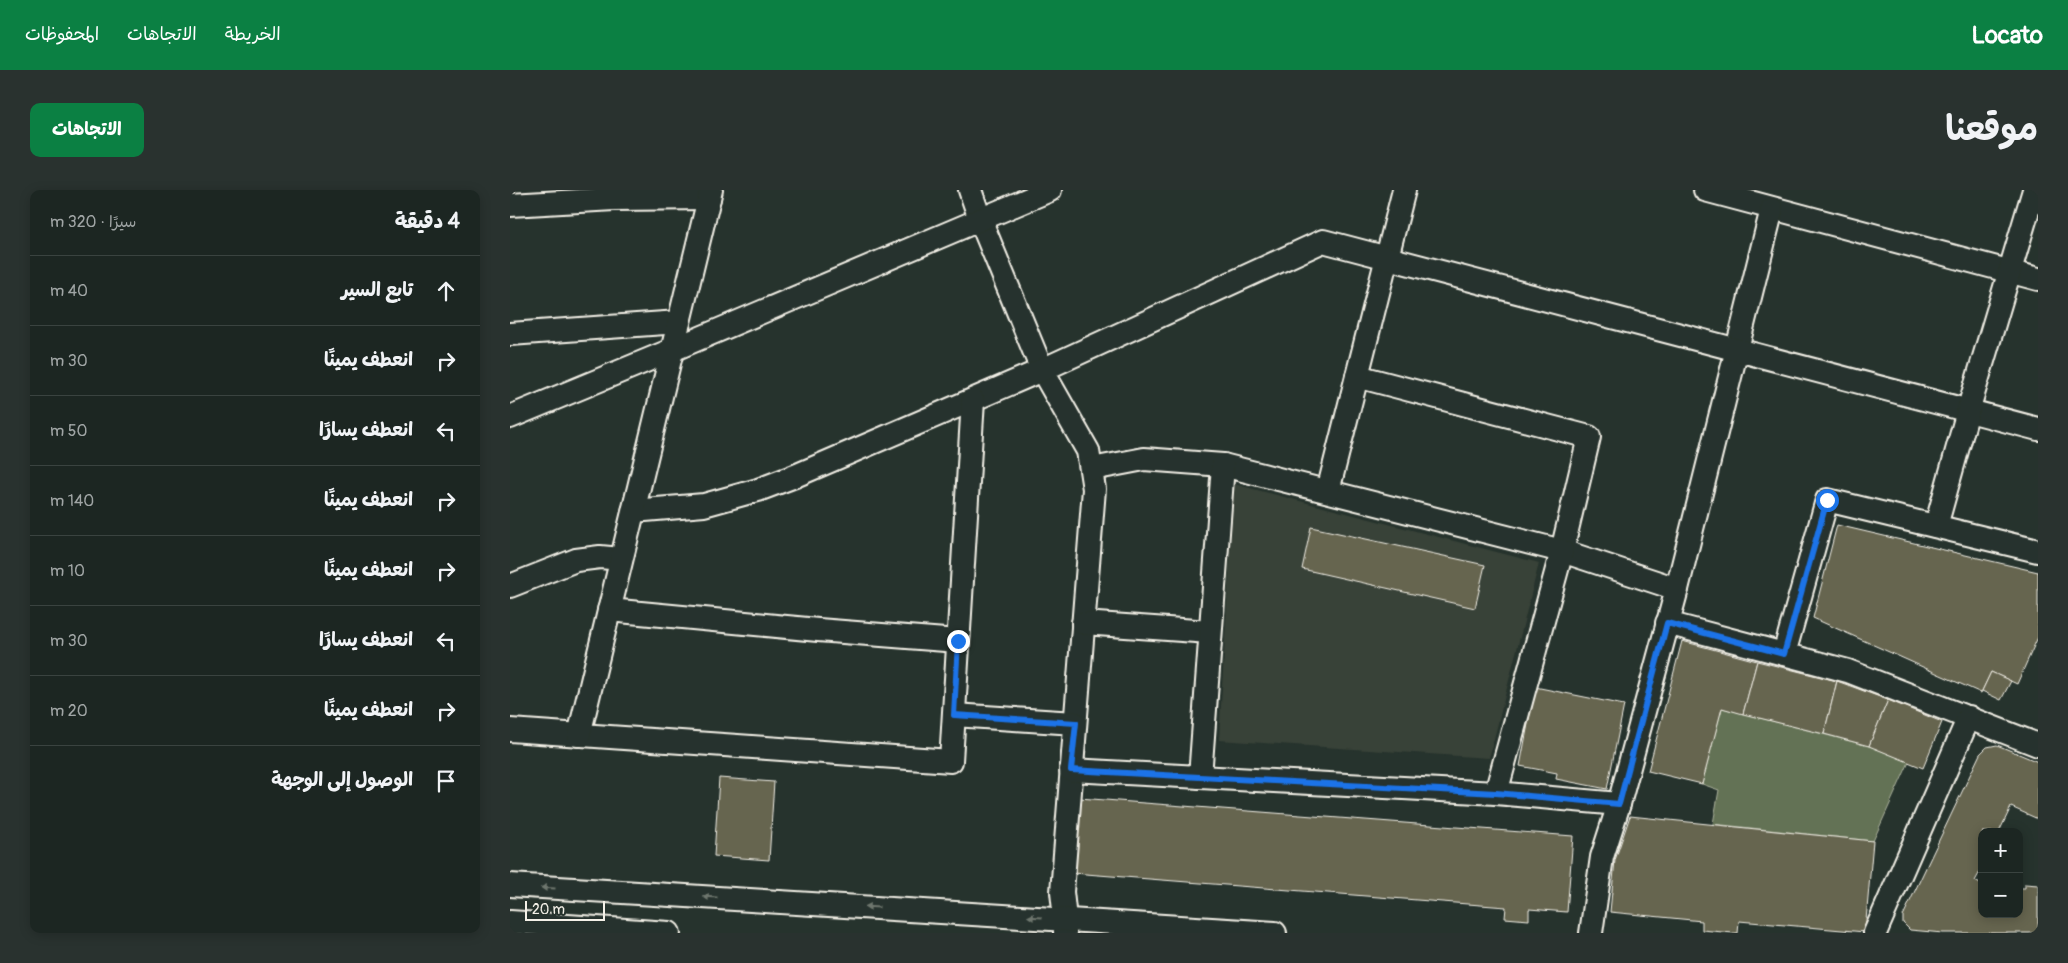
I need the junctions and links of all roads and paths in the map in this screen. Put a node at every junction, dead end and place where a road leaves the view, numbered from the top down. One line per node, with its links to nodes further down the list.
1 (970, 190): 9 (street)
2 (1050, 190): 9 (street)
3 (1404, 190): 10 (street)
4 (1705, 190): 8 (street)
5 (2034, 190): 11 (street)
6 (710, 194): 7 (street); 13 (street)
7 (510, 205)
8 (1772, 209): 11 (street); 16 (street)
9 (980, 219): 15 (street); 17 (street)
10 (1387, 258): 16 (street); 17 (street); 18 (street)
11 (2011, 272): 12 (street); 20 (street)
12 (2038, 279)
13 (679, 322): 14 (street); 15 (street)
14 (510, 334)
15 (672, 350): 21 (street); 26 (street)
16 (1736, 350): 20 (street); 32 (street)
17 (1042, 370): 19 (street); 24 (street)
18 (1357, 376): 25 (street); 28 (street)
19 (973, 400): 26 (street); 37 (street)
20 (1968, 411): 22 (street); 27 (street)
21 (510, 417)
22 (2038, 429)
23 (1223, 465): 24 (street); 25 (street); 36 (street)
24 (1092, 469): 34 (street)
25 (1328, 491): 28 (street)
26 (633, 511): 30 (street)
27 (1936, 526): 29 (street); 38 (street)
28 (1562, 551): 32 (street); 47 (street)
29 (2038, 551)
30 (622, 559): 31 (street); 33 (street)
31 (510, 586)
32 (1677, 589): 35 (street)
33 (609, 610): 37 (street); 43 (street)
34 (1083, 623): 36 (street); 41 (street)
35 (1667, 623): 38 (street); 48 (street)
36 (1210, 632): 46 (street)
37 (958, 641): 39 (street)
38 (1784, 654): 40 (street)
39 (954, 715): 41 (street); 43 (street)
40 (1969, 717): 44 (street); 55 (street)
41 (1076, 723): 45 (street)
42 (510, 730): 43 (street)
43 (579, 735)
44 (2038, 745)
45 (1071, 770): 46 (street); 51 (street)
46 (1200, 777): 47 (street)
47 (1496, 793): 48 (street)
48 (1619, 804): 54 (street)
49 (517, 886): 50 (street); 51 (street, one-way to 49)
50 (512, 926): 52 (street)
51 (1065, 926): 53 (street)
52 (669, 933)
53 (1275, 933)
54 (1591, 933)
55 (1875, 933)

